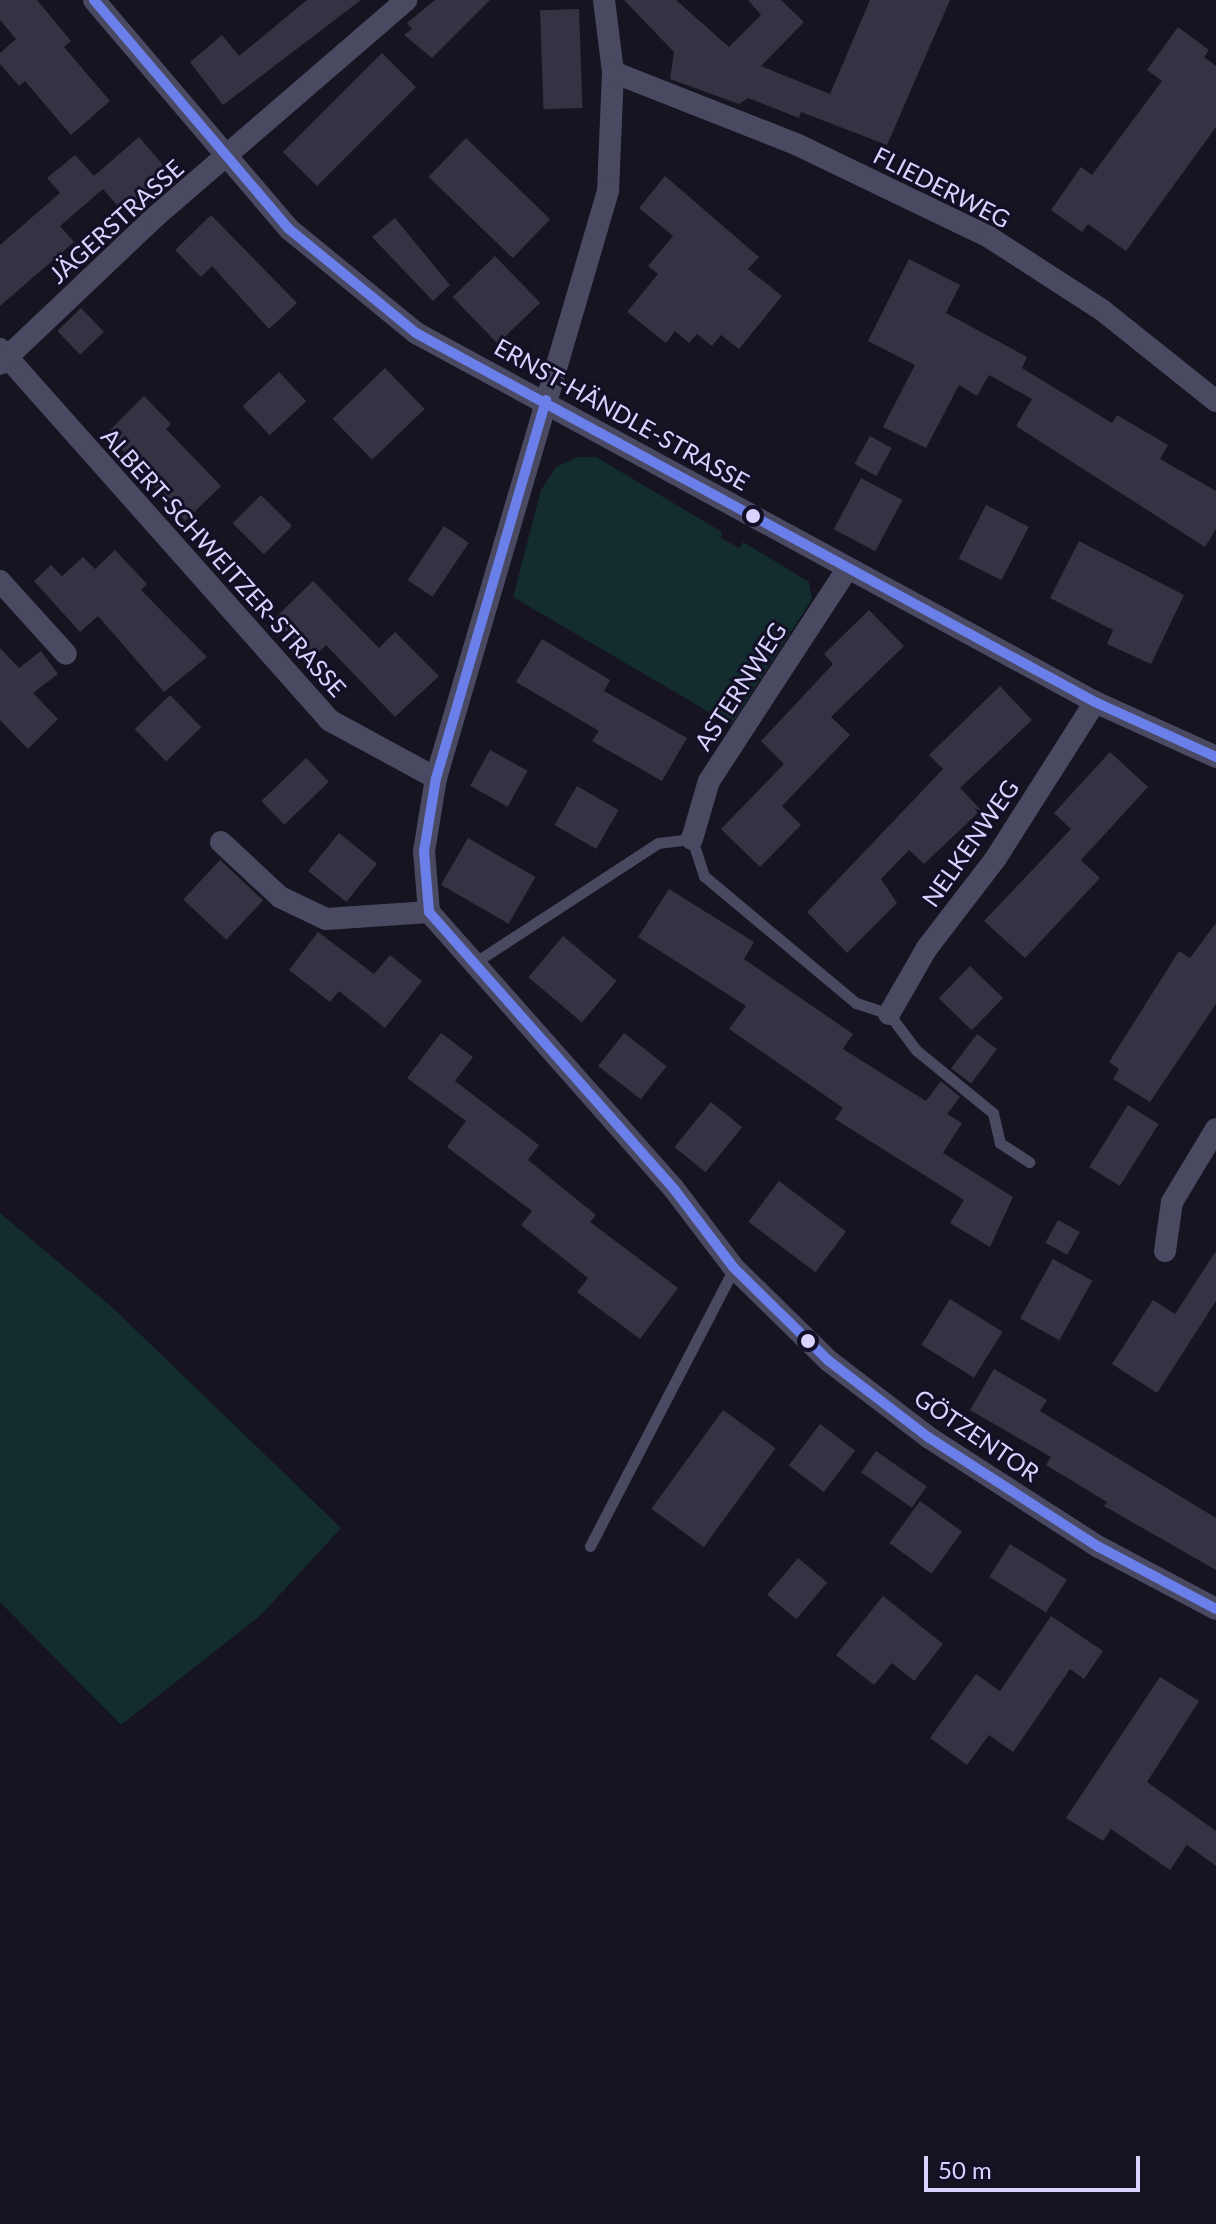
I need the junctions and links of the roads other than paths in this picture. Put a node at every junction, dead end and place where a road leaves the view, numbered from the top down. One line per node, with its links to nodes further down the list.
1 (94, 0): 5 (street, ERNST-HÄNDLE-STRASSE)
2 (406, 0): 5 (street, JÄGERSTRASSE)
3 (604, 0): 4 (street)
4 (613, 72): 7 (street); 8 (street, FLIEDERWEG)
5 (226, 159): 6 (street, JÄGERSTRASSE); 7 (street, ERNST-HÄNDLE-STRASSE)
6 (2, 356): 14 (street, ALBERT-SCHWEITZER-STRASSE)
7 (546, 400): 9 (street, ERNST-HÄNDLE-STRASSE); 14 (street)
8 (1216, 401)
9 (848, 568): 12 (street, ERNST-HÄNDLE-STRASSE); 15 (street, ASTERNWEG)
10 (0, 581): 11 (street)
11 (66, 654)
12 (1095, 702): 13 (street, ERNST-HÄNDLE-STRASSE); 19 (street, NELKENWEG)
13 (1216, 757)
14 (436, 778): 17 (street)
15 (692, 839): 18 (lane); 19 (lane)
16 (221, 842): 17 (street)
17 (429, 912): 18 (street, GÖTZENTOR)
18 (471, 965): 23 (street, GÖTZENTOR)
19 (889, 1014): 21 (lane)
20 (1216, 1129): 22 (street)
21 (1029, 1162)
22 (1165, 1251)
23 (734, 1268): 24 (lane); 25 (street, GÖTZENTOR)
24 (590, 1546)
25 (1216, 1609)

